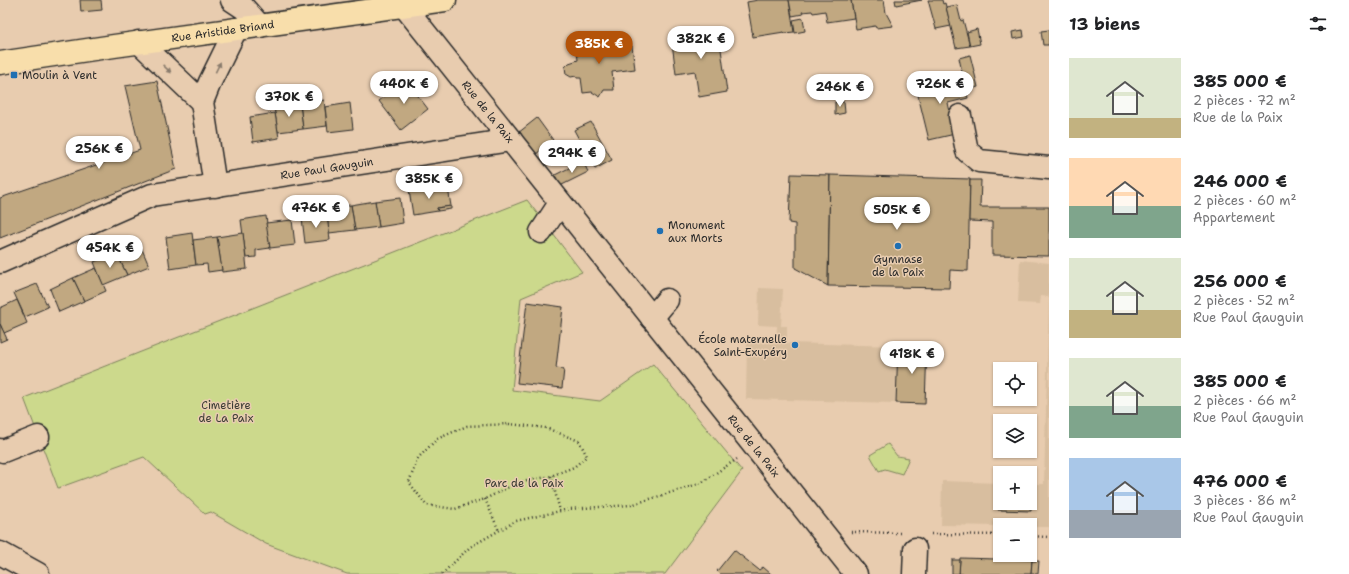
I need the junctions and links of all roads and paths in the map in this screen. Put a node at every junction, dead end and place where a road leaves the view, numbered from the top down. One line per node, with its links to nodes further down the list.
1 (232, 0): 4 (street)
2 (445, 0): 3 (main road, Rue Aristide Briand)
3 (404, 6): 4 (main road, Rue Aristide Briand); 10 (street, Rue de la Paix)
4 (260, 26): 5 (main road, Rue Aristide Briand)
5 (236, 29): 6 (main road, Rue Aristide Briand); 8 (street, one-way to 5)
6 (139, 42): 7 (main road, Rue Aristide Briand); 8 (street, one-way to 8)
7 (0, 64)
8 (202, 102): 12 (street)
9 (960, 116): 11 (street)
10 (511, 140): 12 (street, Rue Paul Gauguin); 13 (street, Rue de la Paix)
11 (1049, 168)
12 (215, 186): 15 (street, Rue Paul Gauguin)
13 (574, 210): 14 (street); 17 (street, Rue de la Paix)
14 (541, 232)
15 (0, 262)
16 (667, 300): 17 (street)
17 (652, 318): 19 (street, Rue de la Paix)
18 (38, 437): 20 (street)
19 (755, 447): 23 (path); 31 (street, Rue de la Paix)
20 (0, 450)
21 (551, 476): 22 (path); 22 (path); 23 (path)
22 (485, 499): 24 (path)
23 (560, 511): 24 (path)
24 (499, 531): 30 (path)
25 (1037, 536): 26 (path)
26 (1049, 537)
27 (915, 549): 32 (street)
28 (0, 553): 29 (street)
29 (38, 574)
30 (442, 574)
31 (856, 574)
32 (914, 574)

